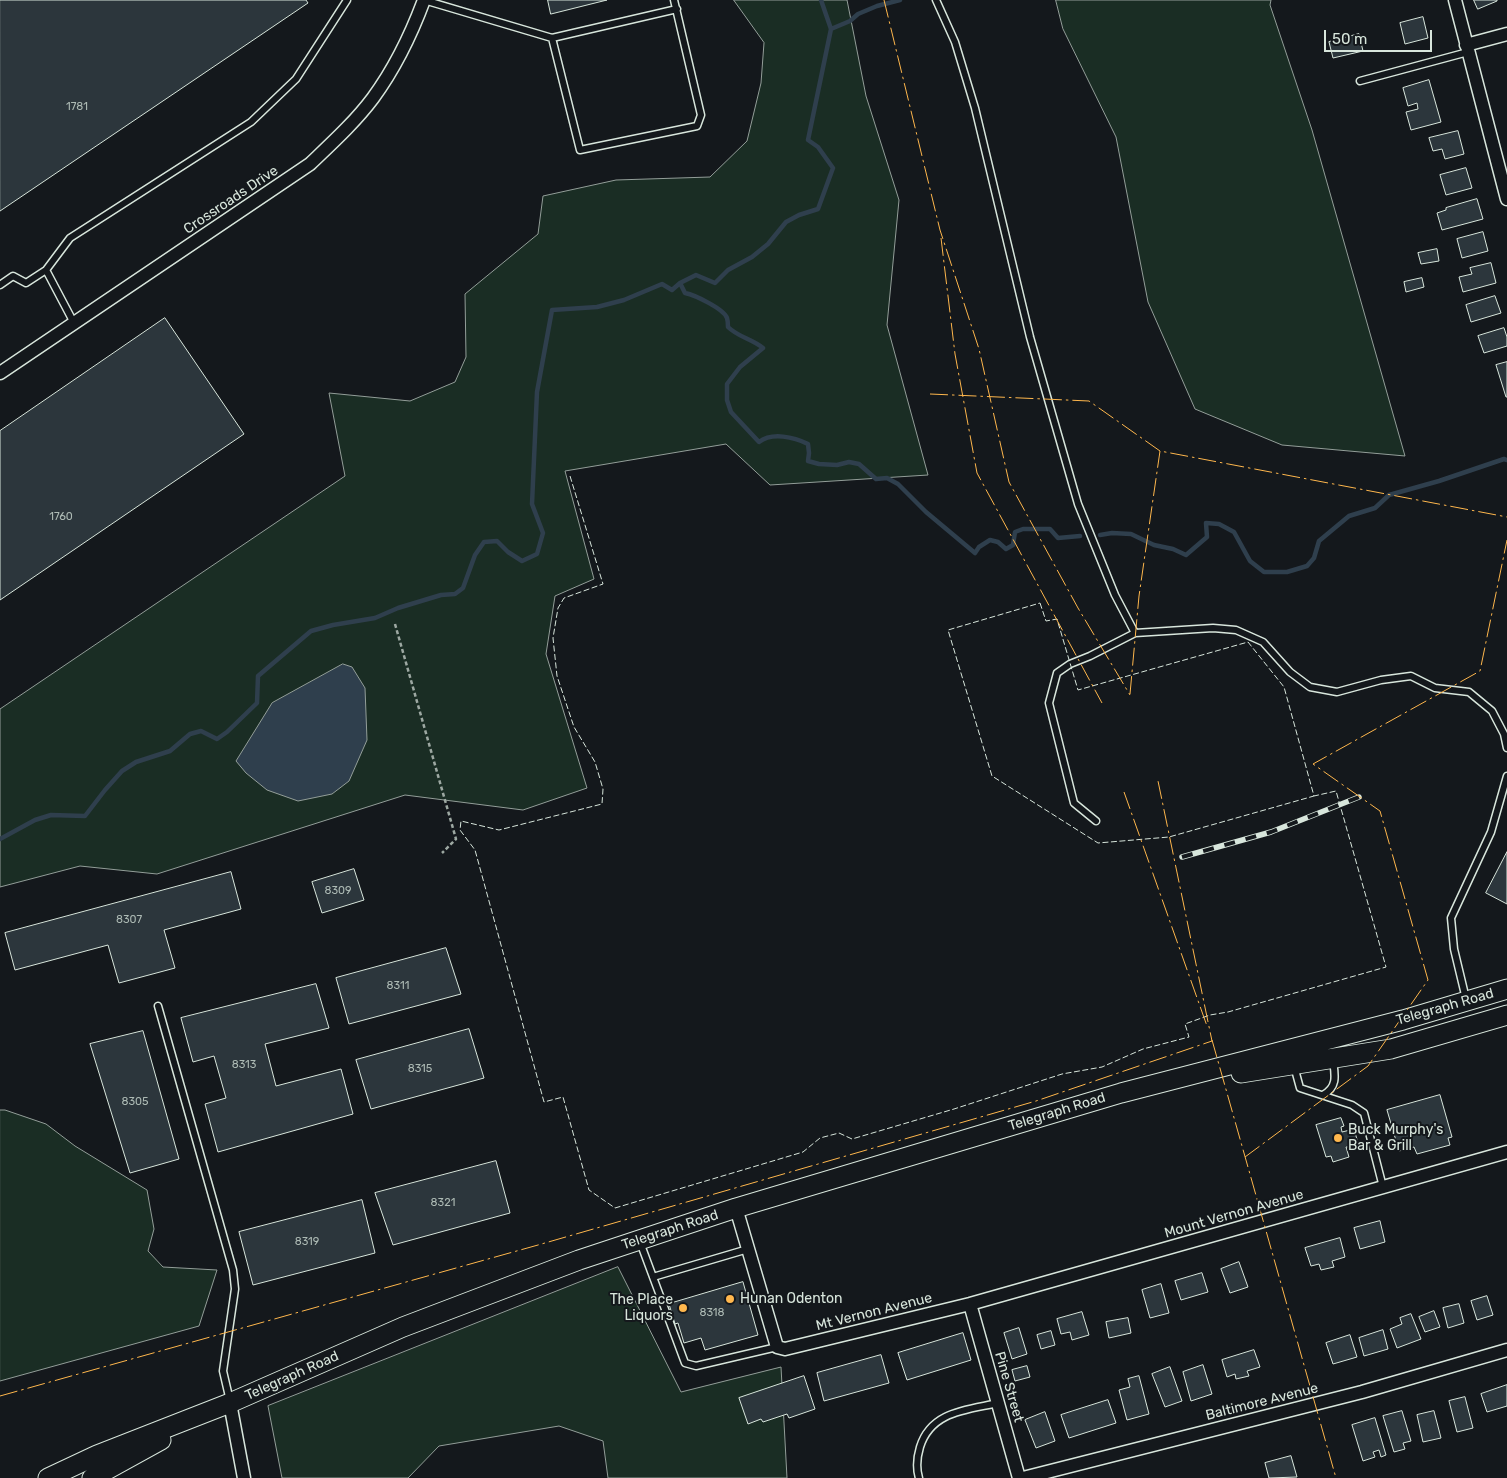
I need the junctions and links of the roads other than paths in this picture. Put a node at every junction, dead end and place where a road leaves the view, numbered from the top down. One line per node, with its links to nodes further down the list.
1 (347, 0): 12 (lane)
2 (424, 0): 8 (lane); 14 (street, Crossroads Drive)
3 (674, 0): 6 (lane)
4 (936, 0): 16 (lane)
5 (1455, 0): 9 (street)
6 (677, 9): 8 (lane); 8 (lane)
7 (1507, 34): 9 (street)
8 (552, 38)
9 (1467, 48): 10 (lane); 11 (street)
10 (1360, 81)
11 (1507, 199)
12 (46, 270): 13 (lane); 14 (lane)
13 (0, 285)
14 (74, 323): 15 (street, Crossroads Drive)
15 (0, 373)
16 (1135, 633): 17 (lane); 19 (lane)
17 (1507, 748)
18 (1507, 776): 21 (lane)
19 (1096, 821)
20 (1507, 989): 21 (main road, Telegraph Road)
21 (1467, 1000): 26 (main road, Telegraph Road)
22 (158, 1006): 37 (lane)
23 (1507, 1015): 24 (main road, Telegraph Road)
24 (1333, 1058): 25 (main road, Telegraph Road); 27 (lane)
25 (1294, 1064): 26 (main road, Telegraph Road); 27 (lane)
26 (1121, 1093): 30 (main road, Telegraph Road)
27 (1323, 1095): 29 (lane)
28 (1507, 1152): 29 (street, Mount Vernon Avenue)
29 (1383, 1187): 34 (street, Mount Vernon Avenue)
30 (736, 1208): 31 (main road, Telegraph Road); 32 (street)
31 (640, 1240): 33 (lane); 37 (main road, Telegraph Road)
32 (748, 1249): 33 (lane); 35 (street)
33 (653, 1277): 35 (lane)
34 (970, 1304): 35 (street, Mt Vernon Avenue); 38 (street, Pine Street)
35 (781, 1348)
36 (1507, 1350): 44 (street, Baltimore Avenue)
37 (230, 1402): 39 (main road, Telegraph Road); 40 (main road, Telegraph Road); 41 (street)
38 (998, 1403): 42 (lane); 43 (street, Pine Street)
39 (48, 1478)
40 (92, 1478)
41 (244, 1478)
42 (919, 1478)
43 (1019, 1478)
44 (1023, 1478)

